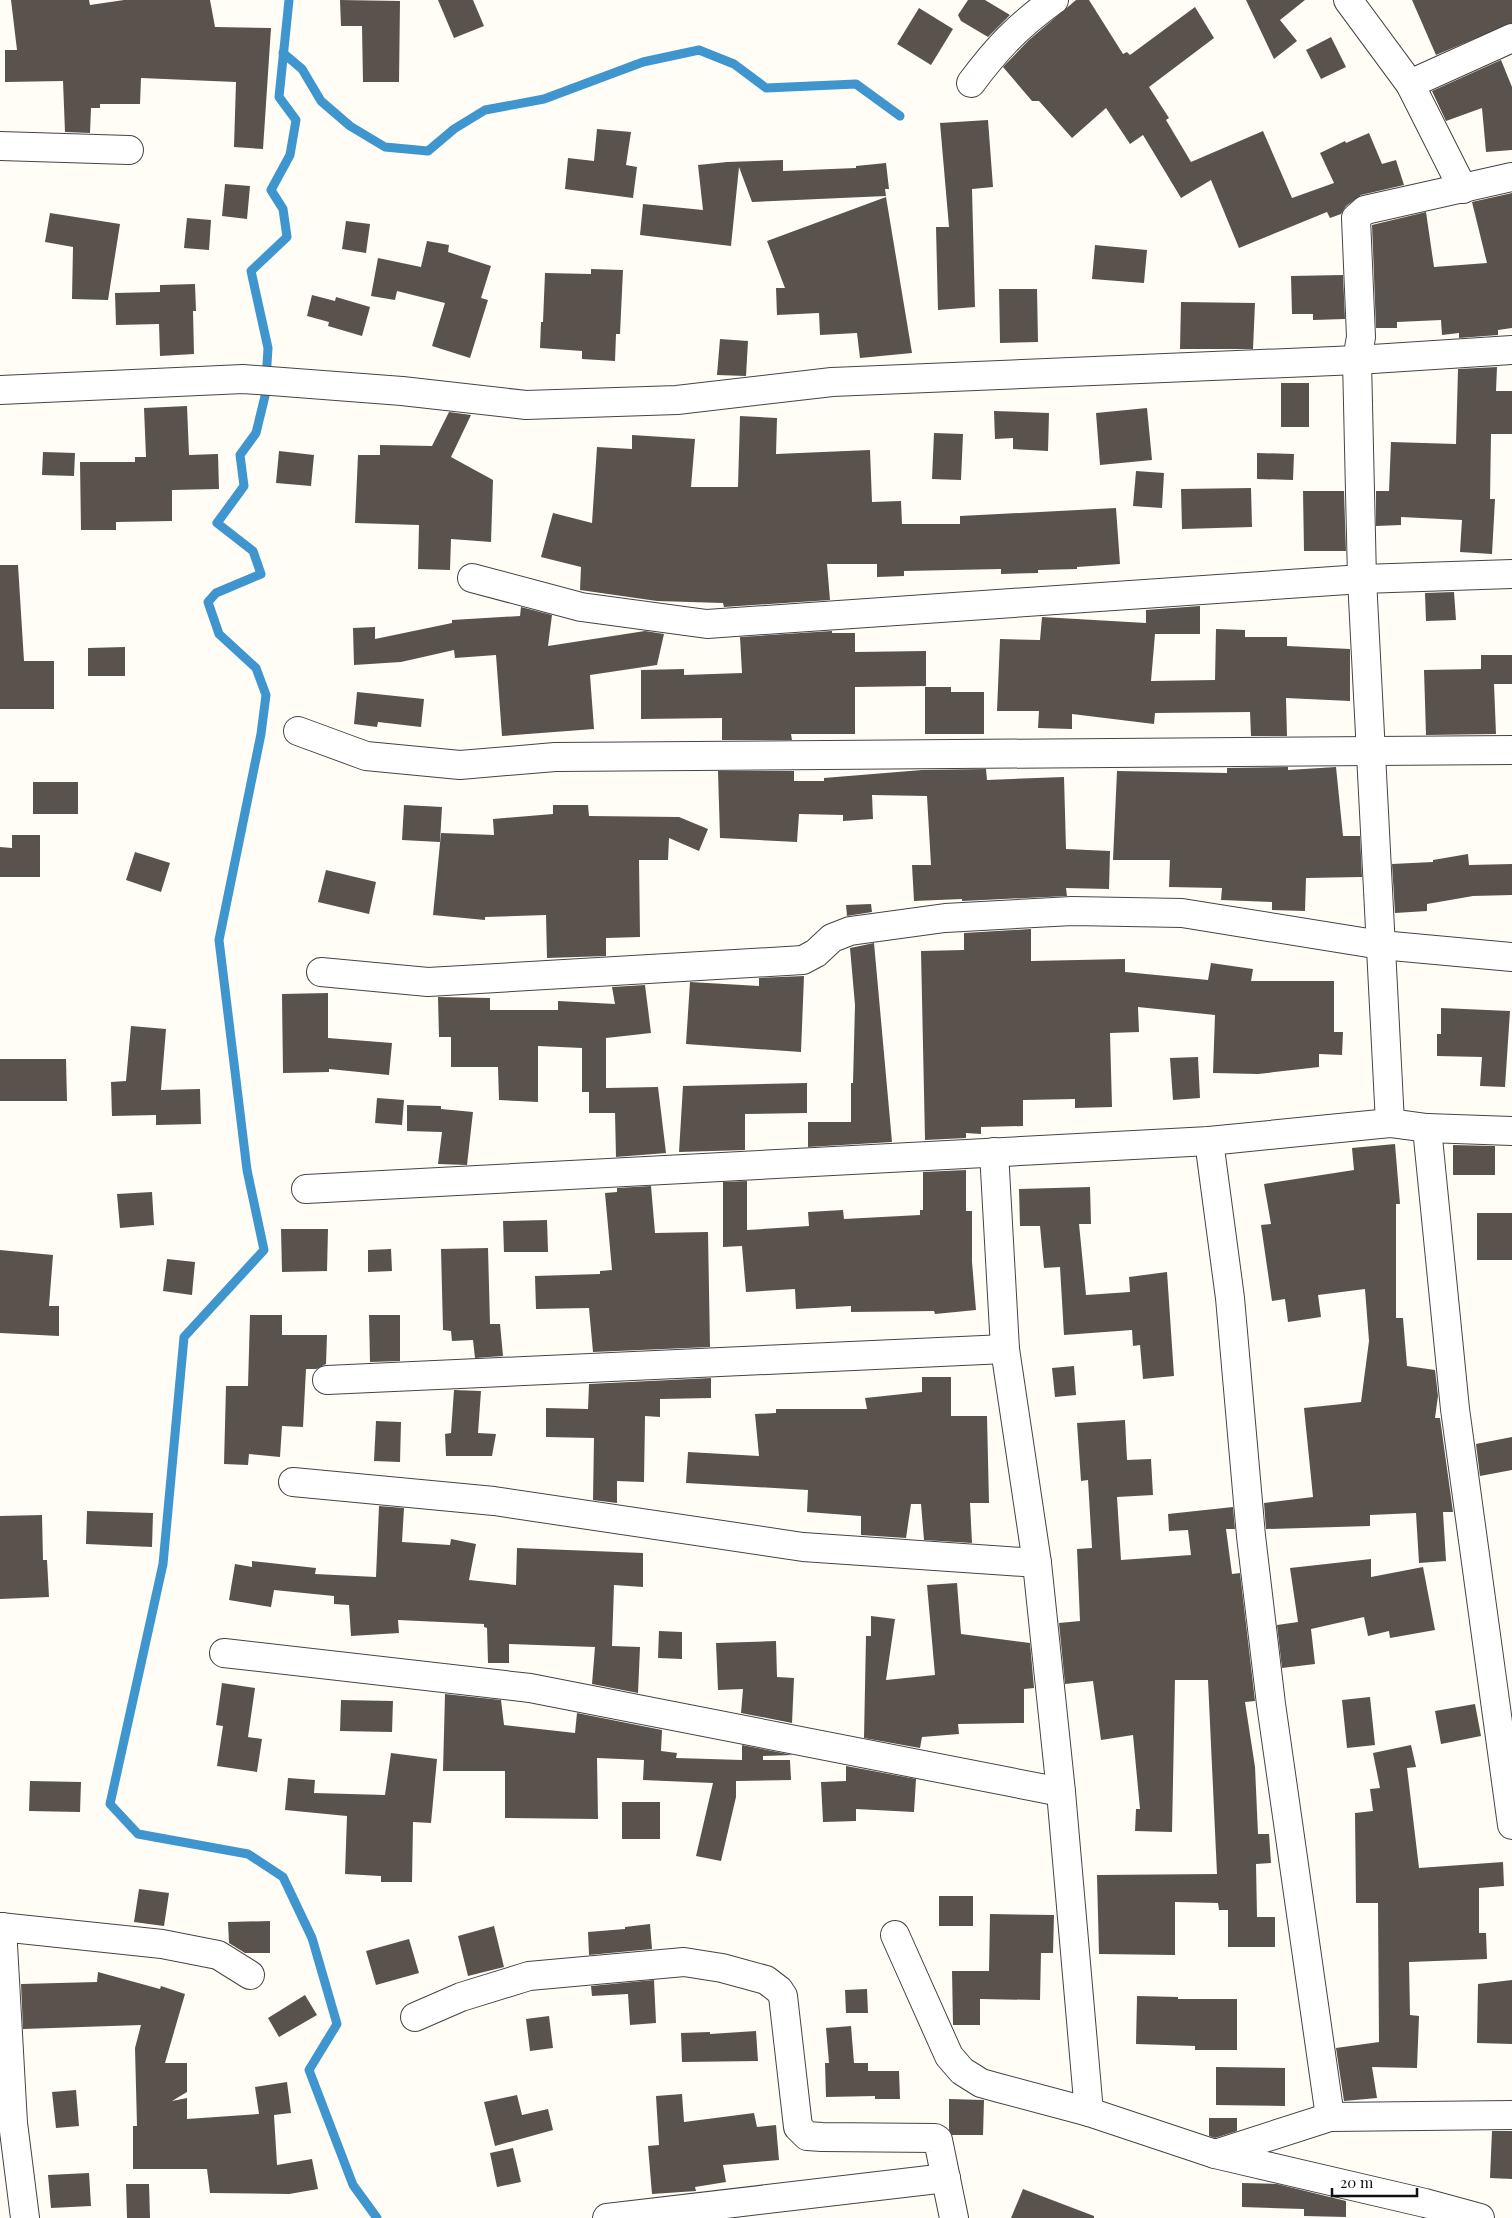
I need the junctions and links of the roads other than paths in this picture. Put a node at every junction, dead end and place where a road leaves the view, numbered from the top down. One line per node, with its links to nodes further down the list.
1 (1054, 0): 4 (street)
2 (1348, 0): 5 (street)
3 (1512, 38): 5 (street)
4 (971, 83)
5 (1410, 84): 9 (street)
6 (0, 146): 7 (street)
7 (129, 150)
8 (1512, 177): 9 (street)
9 (1463, 189): 11 (street)
10 (1512, 350): 11 (street)
11 (1357, 360): 12 (street); 15 (street)
12 (0, 390)
13 (1512, 574): 15 (street)
14 (472, 578): 15 (street)
15 (1362, 579): 18 (street)
16 (298, 731): 18 (street)
17 (1512, 750): 18 (street)
18 (1371, 753): 19 (street)
19 (1381, 944): 20 (street); 21 (street); 22 (street)
20 (1512, 957)
21 (321, 972)
22 (1390, 1123): 23 (street); 25 (street)
23 (1427, 1128): 24 (street); 33 (street)
24 (1512, 1131)
25 (1209, 1141): 26 (street); 42 (street)
26 (994, 1152): 27 (street); 28 (street)
27 (306, 1189)
28 (1005, 1349): 29 (street); 31 (street)
29 (326, 1380)
30 (293, 1482): 31 (street)
31 (1037, 1563): 34 (street)
32 (224, 1653): 34 (street)
33 (1502, 1685): 35 (street)
34 (1061, 1792): 40 (street)
35 (1512, 1825)
36 (1, 1927): 38 (street); 43 (street)
37 (895, 1935): 40 (street)
38 (250, 1975)
39 (415, 2017): 45 (street)
40 (1089, 2112): 44 (street)
41 (1512, 2115): 42 (street)
42 (1330, 2117): 44 (street)
43 (7, 2123): 46 (street)
44 (1215, 2154): 49 (street)
45 (946, 2178): 47 (street); 48 (street)
46 (25, 2218)
47 (607, 2218)
48 (954, 2218)
49 (1480, 2218)

